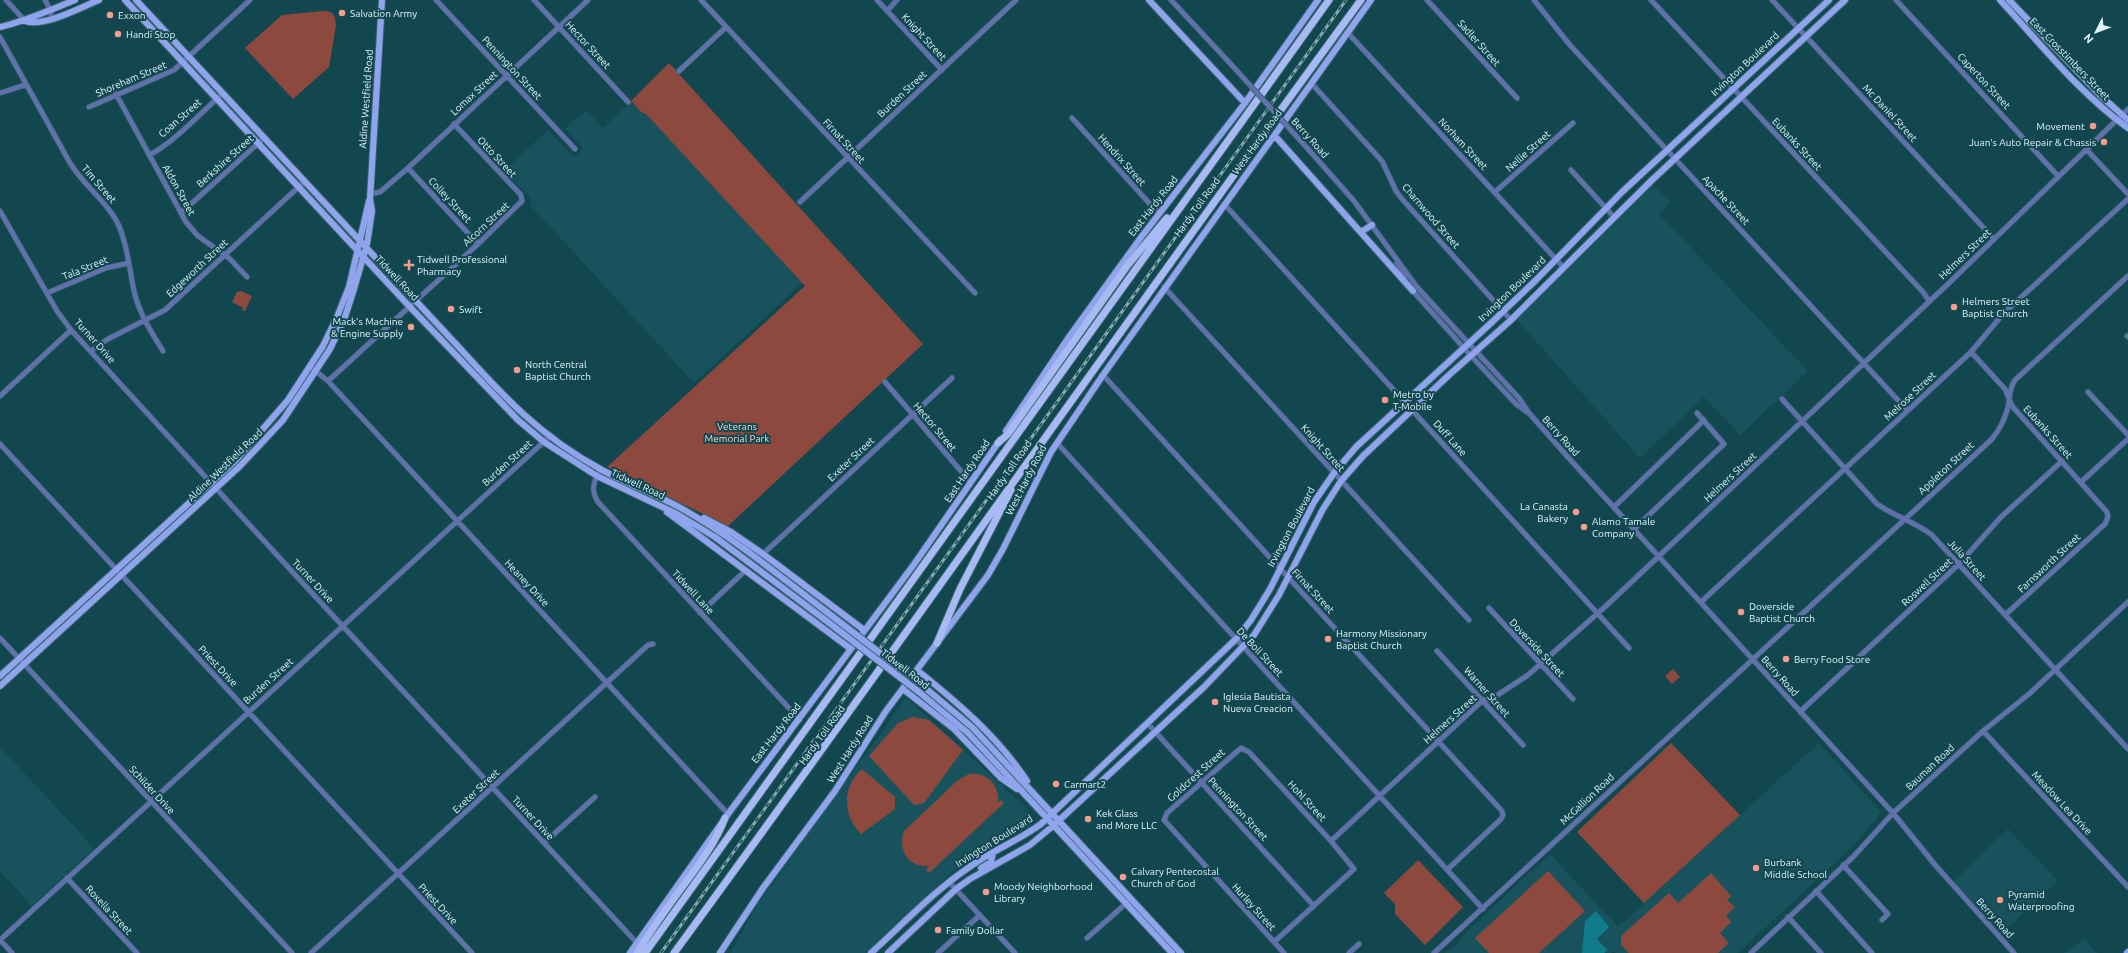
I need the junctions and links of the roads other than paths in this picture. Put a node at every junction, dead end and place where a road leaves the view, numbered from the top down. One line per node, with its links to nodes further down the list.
1 (6, 0): 34 (street)
2 (45, 0): 31 (street)
3 (75, 0): 31 (main road)
4 (99, 0): 33 (main road)
5 (125, 0): 44 (main road, Tidwell Road)
6 (136, 0): 43 (main road, Tidwell Road)
7 (250, 0): 43 (street, Shoreham Street)
8 (382, 0): 86 (main road, Aldine Westfield Road)
9 (436, 0): 48 (street, Pennington Street)
10 (534, 0): 36 (street, Hector Street)
11 (588, 0): 36 (street, Lomax Street)
12 (701, 0): 38 (street, Firnat Street)
13 (877, 0): 32 (street, Knight Street)
14 (898, 0): 32 (street)
15 (1016, 0): 46 (street, Burden Street)
16 (1149, 0): 59 (main road)
17 (1172, 0): 96 (street, Berry Road, bridge)
18 (1318, 0): 59 (main road, East Hardy Road)
19 (1329, 0): 80 (highway, Hardy Toll Road)
20 (1360, 0): 164 (highway, Hardy Toll Road)
21 (1371, 0): 40 (main road, West Hardy Road)
22 (1427, 0): 57 (street, Sadler Street)
23 (1534, 0): 74 (street, Apache Street)
24 (1651, 0): 51 (street, Eubanks Street)
25 (1772, 0): 39 (street, Mc Daniel Street)
26 (1829, 0): 39 (main road, Irvington Boulevard)
27 (1845, 0): 41 (main road, Irvington Boulevard)
28 (1896, 0): 81 (street, Caperton Street)
29 (2000, 0): 35 (main road, East Crosstimbers Street)
30 (2009, 0): 35 (main road, East Crosstimbers Street)
31 (50, 9): 33 (street); 34 (main road)
32 (887, 11): 46 (street, Knight Street)
33 (52, 19): 34 (main road)
34 (25, 21): 37 (main road)
35 (2024, 21): 45 (main road, East Crosstimbers Street)
36 (559, 26): 48 (street, Lomax Street); 58 (street, Hector Street)
37 (0, 27)
38 (726, 27): 47 (street); 76 (street, Firnat Street)
39 (1798, 28): 41 (street, Mc Daniel Street); 51 (main road, Irvington Boulevard)
40 (1348, 32): 49 (main road, West Hardy Road); 84 (street, Norham Street)
41 (1806, 36): 55 (main road, Irvington Boulevard); 98 (street, Mc Daniel Street)
42 (0, 37): 50 (street, Tim Street)
43 (190, 57): 44 (street, Shoreham Street); 54 (main road, Tidwell Road)
44 (184, 62): 53 (street, Shoreham Street); 56 (main road, Tidwell Road)
45 (2063, 63): 62 (main road, East Crosstimbers Street); 64 (main road, East Crosstimbers Street)
46 (942, 70): 76 (street, Burden Street)
47 (679, 71)
48 (506, 75): 67 (street, Lomax Street); 72 (street, Pennington Street)
49 (1312, 84): 69 (main road, West Hardy Road); 120 (street, Charnwood Street)
50 (26, 85): 52 (street); 109 (street, Tim Street)
51 (1733, 88): 55 (street, Eubanks Street); 74 (main road, Irvington Boulevard)
52 (0, 93)
53 (116, 94): 60 (street, Shoreham Street); 75 (street, Aldon Street)
54 (222, 94): 56 (street, Coan Street); 70 (main road, Tidwell Road)
55 (1741, 97): 77 (main road, Irvington Boulevard); 118 (street, Eubanks Street)
56 (217, 98): 71 (main road, Tidwell Road); 75 (street, Coan Street)
57 (1517, 98)
58 (628, 102)
59 (1245, 103): 94 (main road, East Hardy Road)
60 (89, 107)
61 (2128, 109): 62 (street, Helmers Street)
62 (2122, 115): 64 (street, Helmers Street); 65 (main road, East Crosstimbers Street)
63 (1072, 118): 94 (street, Hendrix Street)
64 (2116, 120): 68 (main road, East Crosstimbers Street); 73 (street, Helmers Street)
65 (2128, 120)
66 (1573, 122): 84 (street, Nellie Street)
67 (454, 124): 78 (street, Lomax Street); 89 (street, Otto Street)
68 (2128, 128)
69 (1275, 136): 90 (main road, West Hardy Road); 97 (main road)
70 (263, 138): 71 (street, Berkshire Street); 82 (main road, Tidwell Road)
71 (258, 143): 83 (main road, Tidwell Road); 93 (street, Berkshire Street)
72 (575, 149)
73 (2086, 149): 81 (street, Helmers Street); 85 (street)
74 (1667, 150): 77 (street, Apache Street); 91 (main road, Irvington Boulevard)
75 (149, 155): 93 (street, Aldon Street)
76 (847, 157): 88 (street, Burden Street); 116 (street, Firnat Street)
77 (1675, 158): 95 (main road, Irvington Boulevard); 134 (street, Apache Street)
78 (408, 168): 86 (street, Lomax Street); 101 (street, Colley Street)
79 (1571, 170): 91 (street)
80 (1205, 173): 159 (highway); 287 (highway, Hardy Toll Road)
81 (2058, 176): 98 (street, Helmers Street)
82 (304, 182): 83 (street, Edgeworth Street); 100 (main road, Tidwell Road)
83 (298, 187): 103 (main road, Tidwell Road); 104 (street, Edgeworth Street)
84 (1495, 192): 108 (street, Norham Street)
85 (2128, 194)
86 (370, 197): 100 (main road, Aldine Westfield Road); 102 (main road, Aldine Westfield Road)
87 (2128, 199): 132 (street, Melrose Street)
88 (800, 202)
89 (520, 204): 101 (street, Alcorn Street)
90 (1225, 205): 113 (main road, West Hardy Road); 146 (street, Duff Lane)
91 (1606, 208): 95 (street); 99 (main road, Irvington Boulevard)
92 (0, 211): 115 (street, Turner Drive)
93 (181, 213): 104 (street, Aldon Street)
94 (1159, 214): 159 (main road, East Hardy Road)
95 (1614, 217): 106 (main road, Irvington Boulevard)
96 (1372, 225): 97 (main road); 107 (street, Berry Road)
97 (1361, 232): 114 (main road)
98 (1994, 239): 118 (street, Helmers Street)
99 (1576, 240): 106 (main road); 108 (main road, Irvington Boulevard)
100 (360, 242): 102 (main road, Tidwell Road); 103 (main road, Aldine Westfield Road)
101 (478, 244): 117 (street, Alcorn Street)
102 (366, 247): 105 (main road, Aldine Westfield Road); 117 (main road, Tidwell Road)
103 (358, 250): 105 (main road, Tidwell Road); 121 (main road, Aldine Westfield Road)
104 (225, 254): 112 (street, Aldon Street); 123 (street, Edgeworth Street)
105 (363, 255): 119 (main road, Tidwell Road); 121 (main road, Aldine Westfield Road)
106 (1574, 258): 110 (main road, Irvington Boulevard)
107 (1396, 259): 114 (street, Berry Road); 126 (street, Berry Road)
108 (1556, 260): 110 (street, Norham Street); 120 (main road, Irvington Boulevard)
109 (129, 263): 115 (street, Tala Street); 123 (street, Tim Street)
110 (1564, 268): 122 (main road, Irvington Boulevard)
111 (2128, 276): 141 (street)
112 (246, 277)
113 (1164, 287): 137 (main road, West Hardy Road); 166 (street, Knight Street)
114 (1413, 291): 128 (street, Berry Road)
115 (47, 293): 124 (street, Turner Drive)
116 (975, 293)
117 (415, 301): 119 (street, Alcorn Street); 125 (main road, Tidwell Road)
118 (1929, 302): 134 (street, Helmers Street)
119 (409, 306): 127 (main road, Tidwell Road); 139 (street, Alcorn Street)
120 (1504, 311): 122 (street, Charnwood Street); 126 (main road, Irvington Boulevard)
121 (340, 318): 135 (main road, Aldine Westfield Road); 136 (main road, Aldine Westfield Road)
122 (1511, 320): 129 (main road, Irvington Boulevard)
123 (145, 321): 130 (street, Edgeworth Street); 131 (street, Tim Street)
124 (71, 330): 130 (street, Turner Drive); 143 (street)
125 (455, 342): 127 (main road); 144 (main road, Tidwell Road)
126 (1470, 343): 128 (main road, Irvington Boulevard); 129 (street, Berry Road)
127 (448, 347): 144 (main road, Tidwell Road)
128 (1464, 348): 133 (street, Berry Road); 146 (main road, Irvington Boulevard)
129 (1476, 350): 133 (main road, Irvington Boulevard); 150 (street, Berry Road)
130 (91, 351): 170 (street, Turner Drive)
131 (163, 351)
132 (1971, 352): 141 (street); 149 (street, Melrose Street)
133 (1470, 356): 148 (main road, Irvington Boulevard); 150 (street, Berry Road)
134 (1864, 362): 149 (street, Apache Street); 154 (street, Helmers Street)
135 (310, 367): 136 (street, Heaney Drive); 170 (main road, Aldine Westfield Road)
136 (316, 371): 139 (street, Heaney Drive); 172 (main road, Aldine Westfield Road)
137 (1103, 375): 160 (main road, West Hardy Road); 189 (street, Firnat Street)
138 (952, 378): 152 (street, Exeter Street)
139 (328, 381): 178 (street, Heaney Drive)
140 (885, 382): 152 (street, Hector Street)
141 (2007, 388): 147 (street, Appleton Street)
142 (2088, 392): 155 (street)
143 (0, 396)
144 (500, 398): 156 (main road, Tidwell Road); 158 (main road, Tidwell Road)
145 (1782, 399): 154 (street, Julia Street)
146 (1404, 402): 148 (street, Duff Lane); 166 (main road, Irvington Boulevard)
147 (2010, 406): 162 (street, Eubanks Street); 175 (street, Appleton Street)
148 (1412, 409): 168 (main road, Irvington Boulevard); 196 (street, Duff Lane)
149 (1907, 410): 163 (street, Melrose Street)
150 (1529, 413): 174 (street, Berry Road)
151 (1697, 413): 153 (street)
152 (913, 414): 171 (street, Hector Street); 184 (street, Exeter Street)
153 (1704, 420): 174 (street); 182 (street)
154 (1803, 422): 163 (street, Julia Street); 185 (street, Helmers Street)
155 (2128, 434)
156 (549, 437): 158 (street, Burden Street); 165 (main road, Tidwell Road)
157 (2128, 439): 169 (street)
158 (544, 442): 167 (main road, Tidwell Road); 178 (street, Burden Street)
159 (998, 443): 171 (main road, East Hardy Road)
160 (1057, 443): 205 (street, De Boll Street); 207 (main road, West Hardy Road)
161 (0, 444): 187 (street, Priest Drive)
162 (2062, 461): 169 (street, Eubanks Street); 186 (street, Roswell Street)
163 (1846, 468): 177 (street, Julia Street); 192 (street, Melrose Street)
164 (1022, 469): 207 (highway); 288 (highway, Hardy Toll Road)
165 (600, 470): 167 (street, Tidwell Lane); 176 (main road, Tidwell Road)
166 (1334, 473): 168 (street, Knight Street); 189 (main road, Irvington Boulevard)
167 (597, 476): 173 (main road, Tidwell Road); 195 (street, Tidwell Lane)
168 (1342, 481): 191 (main road, Irvington Boulevard); 201 (street, Knight Street)
169 (2081, 482): 179 (street, Eubanks Street)
170 (211, 483): 172 (street, Turner Drive); 181 (main road, Aldine Westfield Road)
171 (971, 483): 203 (main road, East Hardy Road)
172 (216, 488): 183 (main road, Aldine Westfield Road); 202 (street, Turner Drive)
173 (645, 498): 188 (main road); 244 (main road, Tidwell Road, bridge)
174 (1614, 507): 182 (street, Berry Road)
175 (1916, 508): 177 (street, Appleton Street); 180 (street)
176 (686, 510): 184 (main road); 241 (main road, Tidwell Road, bridge)
177 (1904, 519): 180 (street, Julia Street); 214 (street, Appleton Street)
178 (456, 521): 202 (street, Burden Street); 221 (street, Heaney Drive)
179 (2105, 524): 198 (street, Farnsworth Street)
180 (1919, 525): 186 (street, Julia Street)
181 (162, 527): 183 (main road); 187 (main road, Aldine Westfield Road)
182 (1634, 529): 185 (street, Berry Road)
183 (167, 532): 190 (main road, Aldine Westfield Road)
184 (763, 554): 200 (main road)
185 (1659, 556): 192 (street, Berry Road); 196 (street, Helmers Street)
186 (1959, 564): 198 (street, Julia Street); 228 (street, Roswell Street)
187 (116, 570): 190 (street, Priest Drive); 197 (main road, Aldine Westfield Road)
188 (746, 570): 195 (street); 206 (main road)
189 (1280, 570): 191 (street, Firnat Street); 205 (main road, Irvington Boulevard)
190 (121, 575): 199 (main road, Aldine Westfield Road); 227 (street, Priest Drive)
191 (1288, 578): 209 (main road, Irvington Boulevard); 233 (street, Firnat Street)
192 (1701, 602): 214 (street, Berry Road)
193 (2127, 605): 218 (street, Bauman Road)
194 (1488, 608): 216 (street, Doverside Street)
195 (700, 613): 229 (street, Tidwell Lane)
196 (1597, 613): 210 (street, Duff Lane); 216 (street, Helmers Street)
197 (67, 615): 199 (main road); 213 (main road, Aldine Westfield Road)
198 (2005, 615): 218 (street, Julia Street)
199 (72, 620): 215 (main road, Aldine Westfield Road)
200 (851, 620): 203 (main road); 206 (main road)
201 (1469, 620)
202 (342, 626): 227 (street, Burden Street); 240 (street, Turner Drive)
203 (864, 630): 211 (main road, East Hardy Road)
204 (0, 638): 213 (street, Schilder Drive)
205 (1236, 639): 209 (street, De Boll Street); 230 (main road, Irvington Boulevard)
206 (841, 642): 211 (main road)
207 (938, 643): 217 (main road, West Hardy Road)
208 (653, 644): 221 (street, Exeter Street)
209 (1243, 647): 232 (main road, Irvington Boulevard); 242 (street, De Boll Street)
210 (1629, 648)
211 (851, 649): 229 (main road, East Hardy Road)
212 (1437, 651): 226 (street, Warner Street)
213 (19, 659): 215 (street, Schilder Drive); 219 (main road, Aldine Westfield Road)
214 (1752, 659): 228 (street, Berry Road); 269 (street, McGallion Road)
215 (24, 664): 222 (main road, Aldine Westfield Road); 245 (street, Schilder Drive)
216 (1540, 664): 225 (street, Doverside Street); 226 (street, Helmers Street)
217 (916, 670): 220 (main road); 223 (main road, West Hardy Road)
218 (2055, 671): 231 (street, Bauman Road); 236 (street, Julia Street)
219 (0, 676)
220 (927, 678): 224 (main road); 241 (main road)
221 (607, 682): 240 (street, Exeter Street); 248 (street, Heaney Drive)
222 (0, 686)
223 (903, 689): 224 (main road); 289 (main road, West Hardy Road)
224 (913, 697): 244 (main road)
225 (1572, 699)
226 (1483, 700): 233 (street, Helmers Street); 234 (street, Warner Street)
227 (248, 712): 245 (street, Burden Street); 260 (street, Priest Drive)
228 (1801, 713): 247 (street, Berry Road)
229 (800, 720): 248 (main road, East Hardy Road)
230 (1148, 724): 232 (street, Pennington Street); 237 (main road, Irvington Boulevard)
231 (1983, 731): 247 (street, Bauman Road); 264 (street, Meadow Lea Drive)
232 (1156, 732): 238 (main road, Irvington Boulevard); 239 (street, Pennington Street)
233 (1439, 741): 242 (street, Helmers Street); 259 (street, Firnat Street)
234 (1523, 745)
235 (1243, 748): 239 (street, Goldcrest Street); 253 (street, Hohl Street)
236 (2128, 749)
237 (1100, 768): 238 (main road); 246 (main road, Irvington Boulevard)
238 (1108, 776): 250 (main road, Irvington Boulevard)
239 (1201, 782): 251 (street, Goldcrest Street); 268 (street, Pennington Street)
240 (492, 788): 254 (street, Turner Drive); 260 (street, Exeter Street)
241 (1037, 795): 246 (main road, Tidwell Road)
242 (1380, 795): 253 (street, Helmers Street); 259 (street, De Boll Street)
243 (595, 797): 254 (street)
244 (1028, 798): 249 (main road, Tidwell Road)
245 (150, 801): 261 (street, Burden Street); 282 (street, Schilder Drive)
246 (1053, 812): 249 (main road, Irvington Boulevard); 250 (main road, Tidwell Road)
247 (1893, 813): 257 (street, Bauman Road); 302 (street, Berry Road)
248 (726, 816): 278 (main road, East Hardy Road); 286 (highway)
249 (1047, 818): 252 (main road, Tidwell Road); 255 (main road, Irvington Boulevard)
250 (1060, 820): 252 (main road, Irvington Boulevard); 256 (main road, Tidwell Road)
251 (1164, 820): 277 (street, Hurley Street)
252 (1054, 825): 258 (main road, Tidwell Road); 262 (main road, Irvington Boulevard)
253 (1331, 841): 268 (street, Hohl Street)
254 (544, 843): 278 (street, Turner Drive)
255 (993, 853): 262 (main road); 263 (main road, Irvington Boulevard)
256 (1098, 863): 258 (main road); 267 (main road, Tidwell Road)
257 (1843, 865): 266 (street, Bauman Road); 272 (street)
258 (1093, 867): 267 (main road, Tidwell Road)
259 (1447, 870): 269 (street, De Boll Street)
260 (398, 874): 283 (street, Exeter Street); 284 (street, Priest Drive)
261 (67, 878): 276 (street, Burden Street); 281 (street, Roxella Street)
262 (970, 879): 265 (main road, Irvington Boulevard)
263 (949, 882): 265 (street); 273 (main road, Irvington Boulevard)
264 (2128, 887)
265 (956, 889): 270 (street); 274 (main road, Irvington Boulevard)
266 (1816, 890): 271 (street, Bauman Road); 301 (street)
267 (1128, 901): 275 (street); 294 (main road, Tidwell Road); 295 (main road, Tidwell Road)
268 (1314, 906): 277 (street)
269 (1483, 909): 298 (street, McGallion Road)
270 (980, 915): 292 (street); 293 (street)
271 (1788, 917): 299 (street, Bauman Road); 300 (street)
272 (1882, 920)
273 (901, 926): 274 (main road); 290 (main road, Irvington Boulevard)
274 (908, 933): 291 (main road, Irvington Boulevard)
275 (1087, 938)
276 (0, 940): 280 (street)
277 (1274, 942): 296 (street, Hurley Street)
278 (638, 943): 285 (main road, East Hardy Road)
279 (1359, 944): 297 (street)
280 (12, 953)
281 (137, 953)
282 (292, 953)
283 (311, 953)
284 (472, 953)
285 (630, 953)
286 (637, 953)
287 (645, 953)
288 (674, 953)
289 (720, 953)
290 (872, 953)
291 (888, 953)
292 (938, 953)
293 (1015, 953)
294 (1172, 953)
295 (1181, 953)
296 (1284, 953)
297 (1349, 953)
298 (1434, 953)
299 (1751, 953)
300 (1821, 953)
301 (1872, 953)
302 (2014, 953)

